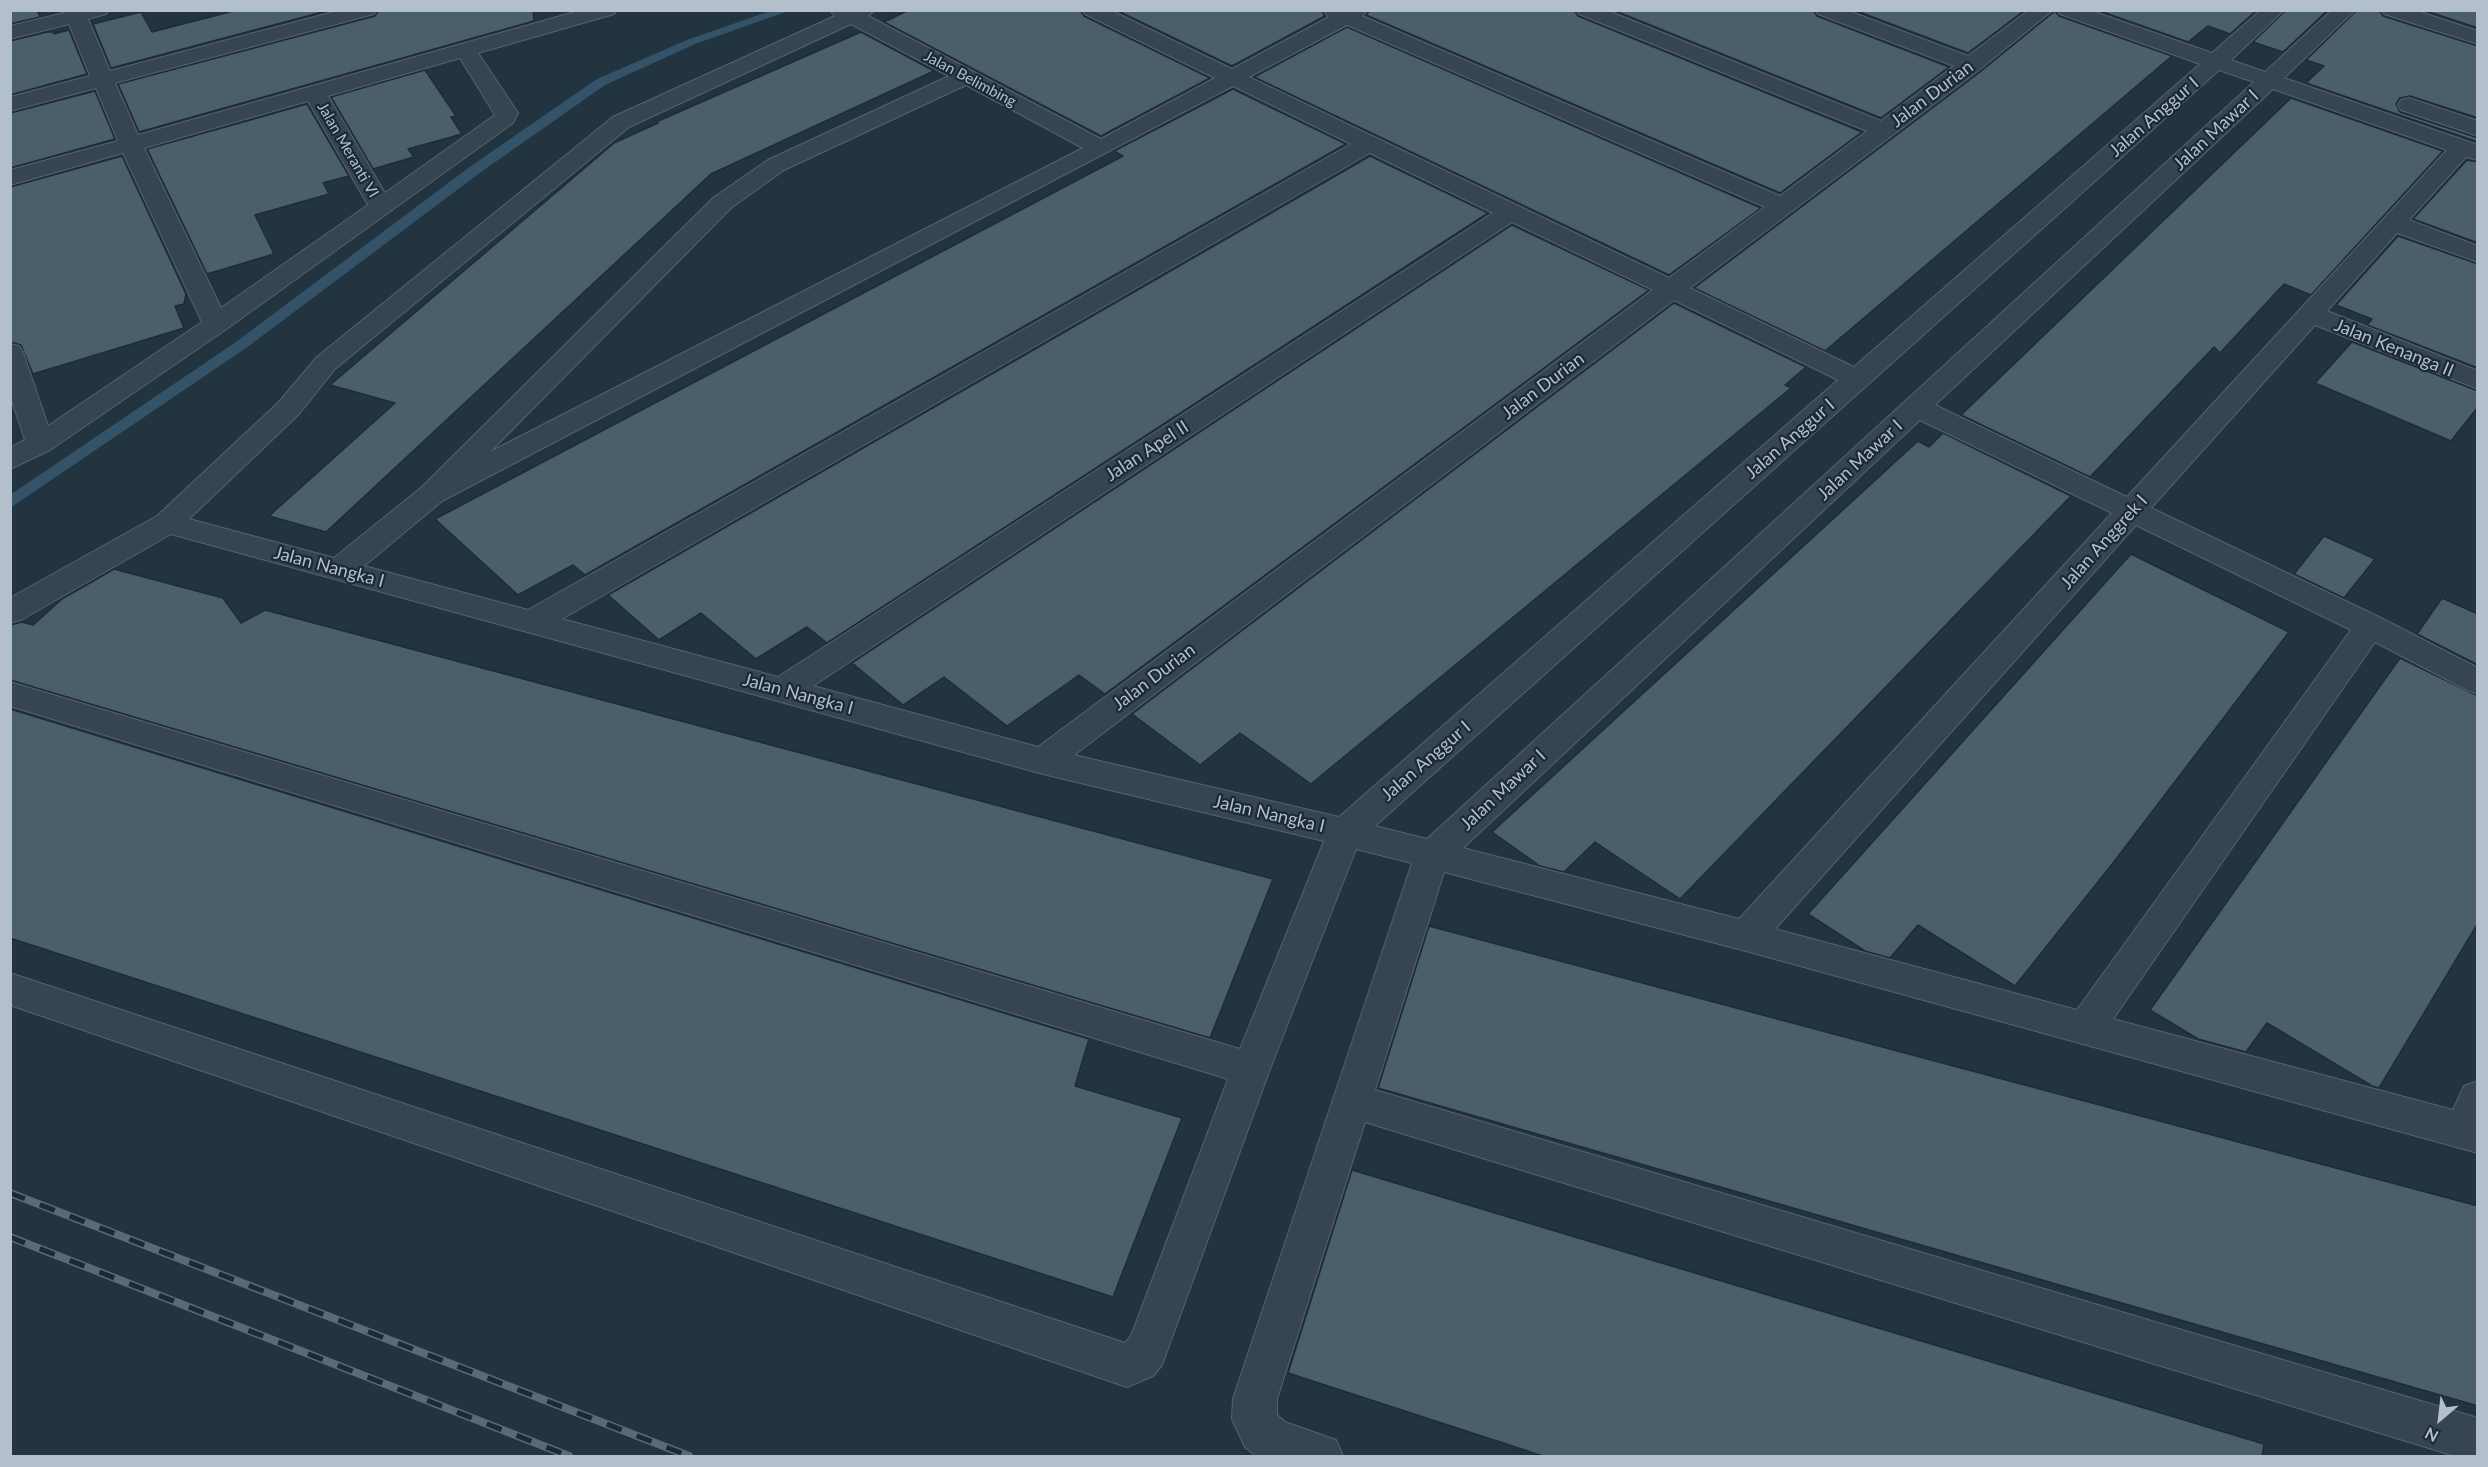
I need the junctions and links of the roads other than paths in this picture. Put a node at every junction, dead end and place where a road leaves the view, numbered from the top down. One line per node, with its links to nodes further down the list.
1 (99, 10): 14 (street)
2 (367, 10): 22 (street)
3 (607, 10): 17 (street)
4 (1092, 10): 21 (street)
5 (1586, 10): 26 (street)
6 (1825, 10): 19 (street)
7 (2043, 10): 19 (street, Jalan Durian)
8 (2067, 10): 18 (street)
9 (2274, 10): 18 (street)
10 (2345, 10): 18 (street)
11 (2391, 10): 16 (street)
12 (852, 12): 20 (street, Jalan Belimbing); 48 (street)
13 (1346, 12): 21 (street); 33 (street)
14 (74, 13): 15 (street); 22 (street)
15 (10, 33)
16 (2478, 38)
17 (466, 51): 23 (street); 32 (street)
18 (2257, 59): 27 (street); 41 (street, Jalan Anggur I); 43 (street, Jalan Mawar I)
19 (1971, 65): 26 (street, Jalan Durian)
20 (966, 76): 30 (street, Jalan Belimbing); 46 (street)
21 (1232, 78): 29 (street); 30 (street)
22 (103, 80): 25 (street); 28 (street)
23 (315, 93): 28 (street); 32 (street, Jalan Meranti VI)
24 (2388, 98): 27 (street)
25 (10, 104)
26 (1884, 130): 33 (street, Jalan Durian)
27 (2472, 143): 35 (street, Jalan Anggrek I)
28 (131, 144): 31 (street); 39 (street)
29 (1368, 144): 34 (street); 51 (street)
30 (1101, 148): 46 (street)
31 (10, 178)
32 (381, 207): 39 (street)
33 (1783, 207): 37 (street, Jalan Durian)
34 (1511, 212): 37 (street); 54 (street, Jalan Apel II)
35 (2393, 223): 36 (street); 38 (street, Jalan Anggrek I)
36 (2478, 255)
37 (1672, 290): 41 (street); 56 (street, Jalan Durian)
38 (2311, 314): 42 (street, Jalan Kenanga II); 47 (street, Jalan Anggrek I)
39 (216, 324): 44 (street)
40 (10, 352): 44 (street)
41 (1858, 379): 57 (street, Jalan Anggur I)
42 (2478, 381)
43 (1916, 407): 47 (street); 58 (street, Jalan Mawar I)
44 (40, 444): 45 (street)
45 (10, 460)
46 (432, 494): 49 (street)
47 (2132, 511): 52 (street); 59 (street, Jalan Anggrek I)
48 (167, 524): 49 (street, Jalan Nangka I); 50 (street)
49 (339, 570): 51 (street, Jalan Nangka I)
50 (10, 612)
51 (532, 622): 54 (street, Jalan Nangka I)
52 (2370, 626): 53 (street); 61 (street)
53 (2478, 682)
54 (783, 690): 56 (street, Jalan Nangka I)
55 (10, 694): 62 (street)
56 (1043, 760): 57 (street, Jalan Nangka I)
57 (1345, 832): 58 (street, Jalan Nangka I); 62 (street)
58 (1431, 856): 59 (street, Jalan Nangka I); 63 (street)
59 (1746, 936): 61 (street, Jalan Nangka I)
60 (10, 989): 62 (street)
61 (2085, 1029): 64 (street, Jalan Nangka I)
62 (1251, 1069)
63 (1351, 1100): 65 (street); 66 (street)
64 (2473, 1121)
65 (2478, 1441)
66 (1320, 1456)

